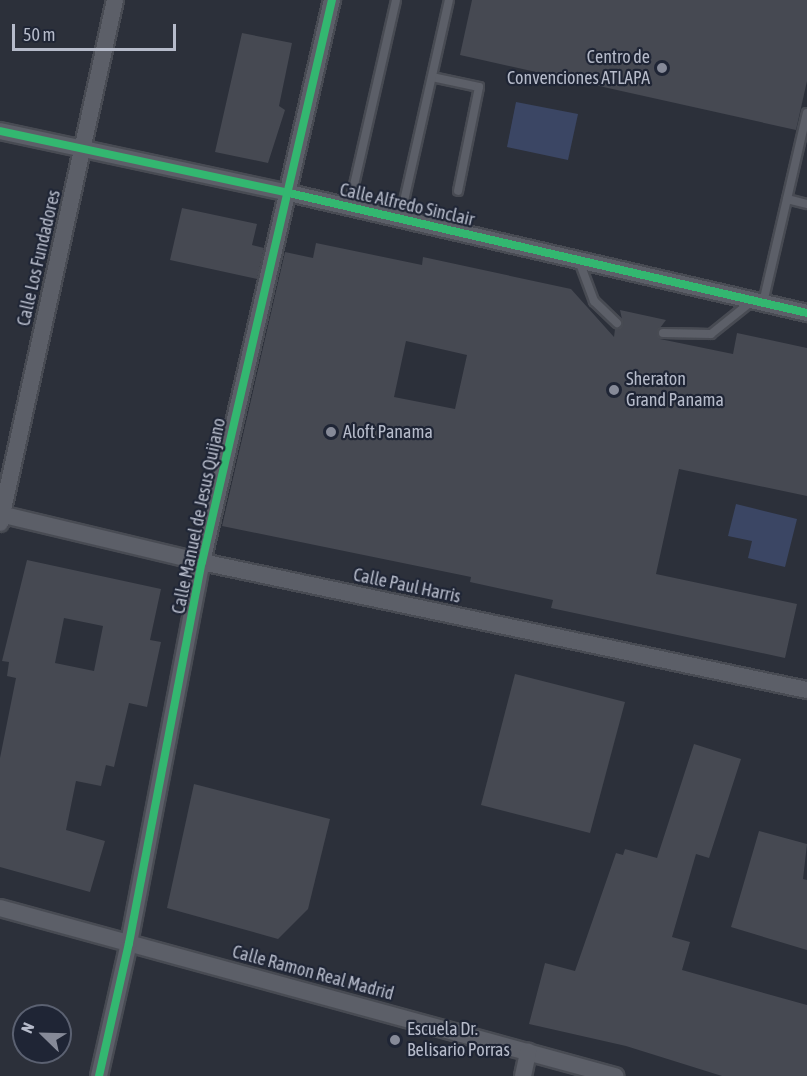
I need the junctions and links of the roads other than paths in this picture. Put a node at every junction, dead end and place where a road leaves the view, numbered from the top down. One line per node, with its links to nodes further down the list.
1 (115, 0): 8 (street, Calle Los Fundadores)
2 (332, 0): 10 (street, Calle Manuel de Jesus Quijano)
3 (396, 0): 13 (lane)
4 (449, 0): 5 (lane)
5 (432, 77): 9 (lane); 14 (lane)
6 (807, 113): 11 (lane)
7 (0, 131): 8 (street, Calle Alfredo Sinclair)
8 (84, 149): 10 (street, Calle Alfredo Sinclair); 20 (street, Calle Los Fundadores)
9 (458, 191)
10 (289, 193): 13 (street, Calle Alfredo Sinclair); 21 (street, Calle Manuel de Jesus Quijano)
11 (787, 199): 12 (lane); 16 (lane)
12 (807, 204)
13 (349, 207): 14 (street, Calle Alfredo Sinclair)
14 (400, 219): 15 (street, Calle Alfredo Sinclair)
15 (579, 260): 16 (street, Calle Alfredo Sinclair); 18 (lane)
16 (757, 302): 17 (street, Calle Alfredo Sinclair); 19 (lane)
17 (807, 314)
18 (617, 323)
19 (663, 333)
20 (1, 517): 21 (street, Calle Paul Harris)
21 (202, 562): 22 (street, Calle Paul Harris); 24 (street, Calle Manuel de Jesus Quijano)
22 (807, 690)
23 (0, 908): 24 (street, Calle Ramon Real Madrid)
24 (129, 943): 25 (street, Calle Ramon Real Madrid); 26 (street, Calle Manuel de Jesus Quijano)
25 (528, 1052): 27 (street); 28 (street, Calle Ramon Real Madrid)
26 (99, 1076)
27 (523, 1076)
28 (615, 1076)

